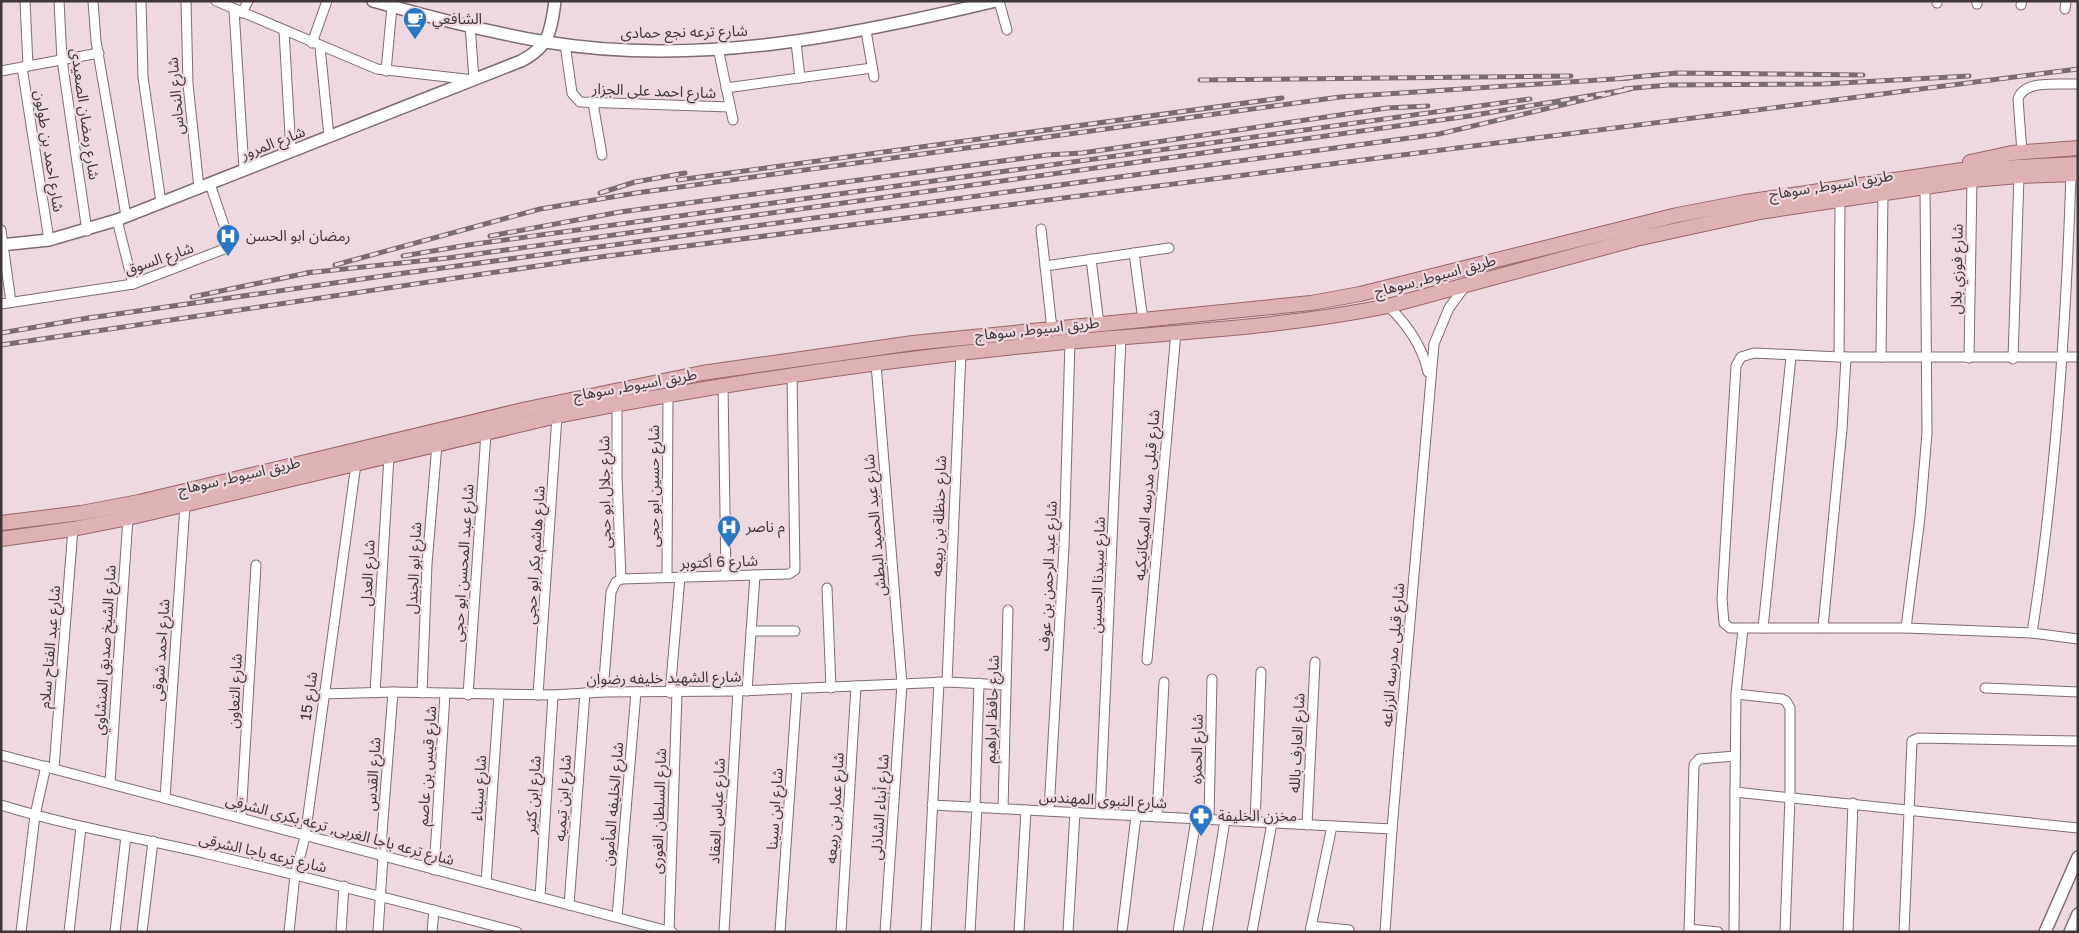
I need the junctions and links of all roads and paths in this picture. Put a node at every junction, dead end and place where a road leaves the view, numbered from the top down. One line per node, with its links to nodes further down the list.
1 (25, 1): 25 (street, شارع احمد بن طولون)
2 (59, 1): 24 (street, شارع رمضان الصعيدى)
3 (93, 1): 23 (street)
4 (141, 1): 49 (street)
5 (186, 1): 46 (street, شارع النحاس)
6 (216, 1): 13 (street)
7 (248, 1): 13 (street)
8 (328, 1): 21 (street)
9 (373, 1): 12 (street, شارع ترعه نجع حمادى)
10 (555, 1): 18 (street)
11 (998, 1): 15 (street); 17 (street, شارع ترعه نجع حمادى)
12 (392, 7): 14 (street, شارع ترعه نجع حمادى); 27 (street)
13 (238, 11): 16 (street); 40 (street)
14 (470, 25): 18 (street, شارع ترعه نجع حمادى); 29 (street)
15 (1007, 30)
16 (284, 31): 21 (street); 37 (street)
17 (866, 31): 19 (street, شارع ترعه نجع حمادى); 28 (street)
18 (546, 42): 20 (street, شارع ترعه نجع حمادى); 29 (street, شارع المرور)
19 (796, 42): 22 (street, شارع ترعه نجع حمادى); 28 (street)
20 (565, 44): 22 (street, شارع ترعه نجع حمادى); 32 (street, شارع احمد على الجزار)
21 (316, 45): 27 (street); 35 (street)
22 (718, 48): 31 (street)
23 (100, 53): 24 (street); 50 (street)
24 (62, 60): 25 (street); 53 (street, شارع رمضان الصعيدى)
25 (25, 67): 26 (street); 54 (street, شارع احمد بن طولون)
26 (1, 71)
27 (386, 71): 29 (street)
28 (800, 78): 31 (street)
29 (474, 80): 35 (street, شارع المرور)
30 (2078, 84): 38 (street)
31 (726, 88): 33 (street)
32 (593, 102): 33 (street, شارع احمد على الجزار); 39 (street)
33 (730, 107): 34 (street)
34 (733, 120)
35 (329, 137): 37 (street, شارع المرور)
36 (2078, 148): 38 (main road)
37 (291, 152): 40 (street, شارع المرور)
38 (2022, 152): 44 (main road)
39 (602, 155)
40 (244, 170): 46 (street, شارع المرور)
41 (2075, 171): 42 (main road, طريق اسيوط, سوهاج); 44 (main road, طريق اسيوط, سوهاج); 76 (street)
42 (2018, 176): 43 (main road, طريق اسيوط, سوهاج); 80 (street)
43 (1972, 180): 44 (main road, طريق اسيوط, سوهاج); 78 (street, شارع فوزي بلال)
44 (1923, 181): 45 (main road, طريق اسيوط, سوهاج); 77 (street)
45 (1905, 184): 47 (main road, طريق اسيوط, سوهاج); 62 (main road, طريق اسيوط, سوهاج)
46 (205, 186): 49 (street, شارع المرور); 60 (street, شارع السوق)
47 (1883, 193): 48 (main road, طريق اسيوط, سوهاج); 75 (street)
48 (1840, 200): 61 (main road, طريق اسيوط, سوهاج); 74 (street)
49 (161, 203): 50 (street, شارع المرور)
50 (122, 218): 53 (street, شارع المرور); 60 (street)
51 (1041, 229): 59 (street)
52 (1, 230): 55 (street)
53 (87, 231): 54 (street, شارع المرور)
54 (49, 240): 55 (street, شارع المرور)
55 (2, 245): 63 (street)
56 (1169, 248): 57 (street)
57 (1134, 253): 58 (street); 66 (street)
58 (1091, 259): 59 (street); 67 (street)
59 (1045, 266): 68 (street)
60 (133, 284): 63 (street, شارع السوق)
61 (1466, 285): 65 (main road, طريق اسيوط, سوهاج); 84 (street, شارع قبلى مدرسه الزراعه)
62 (1385, 288): 65 (main road); 66 (main road, طريق اسيوط, سوهاج)
63 (11, 302): 64 (street, شارع السوق)
64 (1, 304)
65 (1388, 306): 69 (main road, طريق اسيوط, سوهاج); 84 (street, شارع قبلى مدرسه الزراعه)
66 (1143, 320): 67 (main road, طريق اسيوط, سوهاج)
67 (1099, 324): 68 (main road, طريق اسيوط, سوهاج)
68 (1052, 329): 82 (main road, طريق اسيوط, سوهاج)
69 (1176, 332): 70 (main road, طريق اسيوط, سوهاج); 117 (street, شارع قبلى مدرسه الميكانيكيه)
70 (1121, 337): 71 (main road, طريق اسيوط, سوهاج); 163 (street, شارع سيدنا الحسين)
71 (1070, 342): 72 (main road, طريق اسيوط, سوهاج); 161 (street, شارع عبد الرحمن بن عوف)
72 (961, 352): 81 (main road, طريق اسيوط, سوهاج); 121 (street, شارع حنظلة بن ربيعه)
73 (1791, 357): 74 (street); 110 (street); 111 (street)
74 (1842, 357): 75 (street); 109 (street)
75 (1881, 357): 77 (street)
76 (2060, 357): 79 (street); 80 (street); 115 (street)
77 (1927, 358): 78 (street); 112 (street)
78 (1969, 358): 80 (street)
79 (2078, 358)
80 (2013, 359)
81 (876, 364): 83 (main road, طريق اسيوط, سوهاج); 124 (street, شارع عبد الحميد البطش)
82 (702, 373): 86 (main road); 94 (main road, طريق اسيوط, سوهاج)
83 (792, 375): 85 (main road, طريق اسيوط, سوهاج); 102 (street, شارع 6 أكتوبر)
84 (1430, 380): 177 (street, شارع قبلى مدرسه الزراعه)
85 (723, 386): 86 (main road, طريق اسيوط, سوهاج); 103 (street)
86 (702, 390): 87 (main road, طريق اسيوط, سوهاج)
87 (668, 395): 88 (main road, طريق اسيوط, سوهاج); 104 (street, شارع حسين ابو حجى)
88 (617, 404): 89 (main road, طريق اسيوط, سوهاج); 106 (street, شارع جلال ابو حجى)
89 (557, 416): 90 (main road, طريق اسيوط, سوهاج); 144 (street, شارع هاشم بكر ابو حجى)
90 (486, 433): 91 (main road, طريق اسيوط, سوهاج); 142 (street, شارع عبد المحسن ابو حجى)
91 (437, 444): 92 (main road, طريق اسيوط, سوهاج); 139 (street, شارع ابو الجندل)
92 (389, 456): 93 (main road, طريق اسيوط, سوهاج); 135 (street, شارع العدل)
93 (356, 464): 95 (main road, طريق اسيوط, سوهاج); 138 (street, شارع 15)
94 (240, 478): 95 (main road); 98 (main road, طريق اسيوط, سوهاج)
95 (243, 492): 96 (main road, طريق اسيوط, سوهاج)
96 (185, 505): 97 (main road, طريق اسيوط, سوهاج); 153 (street, شارع احمد شوقى)
97 (128, 518): 99 (main road, طريق اسيوط, سوهاج); 150 (street, شارع الشيخ صديق المنشاوي)
98 (1, 524)
99 (73, 529): 100 (main road, طريق اسيوط, سوهاج); 149 (street, شارع عبد الفتاح سلام)
100 (1, 539)
101 (256, 565): 167 (street, شارع التعاون)
102 (755, 575): 103 (street, شارع 6 أكتوبر); 113 (street, شارع عباس العقاد)
103 (726, 576): 105 (street, شارع 6 أكتوبر)
104 (667, 577): 105 (street, شارع 6 أكتوبر); 106 (street, شارع 6 أكتوبر)
105 (680, 577): 137 (street, شارع السلطان الغورى)
106 (621, 579): 132 (street)
107 (827, 588): 127 (street)
108 (1008, 610): 125 (street, شارع حافظ ابراهيم)
109 (1823, 627): 111 (street); 112 (street)
110 (1743, 628): 111 (street); 141 (street)
111 (1763, 628)
112 (1906, 628): 115 (street)
113 (751, 631): 114 (street); 130 (street, شارع عباس العقاد)
114 (795, 631)
115 (2032, 633): 116 (street)
116 (2078, 639)
117 (1146, 660)
118 (1315, 662): 173 (street, شارع العارف بالله)
119 (1261, 672): 171 (street)
120 (1212, 679): 169 (street, شارع الحمزه)
121 (943, 682): 123 (street, شارع الشهيد خليفه رضوان); 124 (street, شارع الشهيد خليفه رضوان); 156 (street, شارع حنظلة بن ربيعه)
122 (1164, 682): 166 (street)
123 (979, 683): 125 (street, شارع الشهيد خليفه رضوان); 157 (street)
124 (902, 684): 126 (street, شارع الشهيد خليفه رضوان); 210 (street, شارع أبناء الشاذلى)
125 (1006, 685): 158 (street, شارع حافظ ابراهيم)
126 (856, 686): 127 (street, شارع الشهيد خليفه رضوان); 209 (street, شارع عمار بن ربيعه)
127 (831, 688): 129 (street, شارع الشهيد خليفه رضوان)
128 (1985, 688): 134 (street)
129 (797, 689): 130 (street, شارع الشهيد خليفه رضوان); 208 (street, شارع ابن سينا)
130 (742, 691): 137 (street, شارع الشهيد خليفه رضوان); 207 (street, شارع عباس العقاد)
131 (393, 692): 135 (street, شارع الشهيد خليفه رضوان); 139 (street, شارع الشهيد خليفه رضوان); 181 (street, شارع القدس)
132 (602, 692): 133 (street, شارع الشهيد خليفه رضوان); 136 (street, شارع الشهيد خليفه رضوان)
133 (636, 692): 137 (street, شارع الشهيد خليفه رضوان); 192 (street, شارع الخليفه المأمون)
134 (2078, 692)
135 (375, 693): 138 (street, شارع الشهيد خليفه رضوان)
136 (584, 693): 145 (street, شارع الشهيد خليفه رضوان); 189 (street, شارع ابن تيميه)
137 (674, 693): 197 (street, شارع السلطان الغورى)
138 (323, 694): 179 (street, شارع 15)
139 (422, 694): 140 (street, شارع الشهيد خليفه رضوان)
140 (445, 694): 142 (street, شارع الشهيد خليفه رضوان); 183 (street, شارع قيس بن عاصم)
141 (1736, 694): 148 (street); 152 (street)
142 (468, 695): 143 (street, شارع الشهيد خليفه رضوان)
143 (499, 695): 144 (street, شارع الشهيد خليفه رضوان); 185 (street, شارع سيناء)
144 (538, 695): 145 (street, شارع الشهيد خليفه رضوان)
145 (554, 695): 188 (street, شارع ابن كثير)
146 (2078, 742): 159 (street)
147 (1, 755): 149 (street, شارع ترعه باجا الغربى, ترعه بكرى الشرقى)
148 (1735, 756): 151 (street); 196 (street)
149 (50, 767): 150 (street, شارع ترعه باجا الغربى, ترعه بكرى الشرقى); 164 (street, شارع عبد الفتاح سلام)
150 (110, 783): 153 (street, شارع ترعه باجا الغربى, ترعه بكرى الشرقى)
151 (1735, 792): 152 (street); 221 (street)
152 (1790, 797): 154 (street); 222 (street)
153 (165, 798): 167 (street, شارع ترعه باجا الغربى, ترعه بكرى الشرقى)
154 (1853, 804): 159 (street); 223 (street)
155 (1, 805): 164 (street, شارع ترعه باجا الشرقى)
156 (932, 805): 157 (street, شارع النبوى المهندس); 211 (street, شارع حنظلة بن ربيعه)
157 (976, 807): 158 (street, شارع النبوى المهندس); 212 (street)
158 (1002, 809): 160 (street, شارع النبوى المهندس)
159 (1908, 809): 176 (street); 224 (street)
160 (1026, 810): 161 (street, شارع النبوى المهندس); 213 (street)
161 (1049, 811): 162 (street, شارع النبوى المهندس)
162 (1075, 812): 163 (street, شارع النبوى المهندس); 214 (street)
163 (1100, 814): 165 (street, شارع النبوى المهندس)
164 (35, 815): 175 (street, شارع ترعه باجا الشرقى); 198 (street, شارع عبد الفتاح سلام)
165 (1136, 816): 166 (street, شارع النبوى المهندس); 215 (street)
166 (1157, 817): 168 (street, شارع النبوى المهندس)
167 (241, 818): 179 (street, شارع ترعه باجا الغربى, ترعه بكرى الشرقى)
168 (1196, 819): 169 (street, شارع النبوى المهندس); 216 (street)
169 (1209, 820): 170 (street, شارع النبوى المهندس)
170 (1225, 820): 171 (street, شارع النبوى المهندس); 217 (street)
171 (1255, 822): 172 (street, شارع النبوى المهندس)
172 (1272, 823): 173 (street, شارع النبوى المهندس); 218 (street)
173 (1307, 824): 174 (street, شارع النبوى المهندس)
174 (1332, 826): 177 (street, شارع النبوى المهندس); 194 (street)
175 (81, 827): 178 (street, شارع ترعه باجا الشرقى); 199 (street)
176 (2078, 828)
177 (1392, 829): 219 (street, شارع قبلى مدرسه الزراعه)
178 (126, 836): 180 (street, شارع ترعه باجا الشرقى); 200 (street)
179 (305, 837): 181 (street, شارع ترعه باجا الغربى, ترعه بكرى الشرقى); 184 (street, شارع 15)
180 (153, 841): 184 (street, شارع ترعه باجا الشرقى); 201 (street)
181 (383, 857): 183 (street, شارع ترعه باجا الغربى, ترعه بكرى الشرقى); 187 (street, شارع القدس)
182 (2078, 857): 225 (street)
183 (434, 870): 185 (street, شارع ترعه باجا الغربى, ترعه بكرى الشرقى)
184 (296, 875): 186 (street, شارع ترعه باجا الشرقى); 202 (street, شارع 15)
185 (486, 883): 188 (street, شارع ترعه باجا الغربى, ترعه بكرى الشرقى)
186 (344, 886): 187 (street, شارع ترعه باجا الشرقى); 203 (street)
187 (380, 895): 190 (street, شارع ترعه باجا الشرقى); 204 (street, شارع القدس)
188 (540, 898): 189 (street, شارع ترعه باجا الغربى, ترعه بكرى الشرقى)
189 (570, 905): 192 (street, شارع ترعه باجا الغربى, ترعه بكرى الشرقى)
190 (434, 910): 193 (street, شارع ترعه باجا الشرقى); 205 (street)
191 (2078, 914): 226 (street)
192 (618, 917): 197 (street, شارع ترعه باجا الغربى, ترعه بكرى الشرقى)
193 (487, 928): 206 (street, شارع ترعه باجا الشرقى)
194 (1310, 929): 195 (street)
195 (1349, 930)
196 (1689, 930): 220 (street)
197 (670, 931)
198 (21, 932)
199 (69, 932)
200 (115, 932)
201 (142, 932)
202 (289, 932)
203 (340, 932)
204 (378, 932)
205 (432, 932)
206 (517, 932)
207 (724, 932)
208 (780, 932)
209 (841, 932)
210 (885, 932)
211 (926, 932)
212 (970, 932)
213 (1020, 932)
214 (1068, 932)
215 (1122, 932)
216 (1178, 932)
217 (1207, 932)
218 (1252, 932)
219 (1385, 932)
220 (1718, 932)
221 (1734, 932)
222 (1785, 932)
223 (1848, 932)
224 (1904, 932)
225 (2045, 932)
226 (2070, 932)

